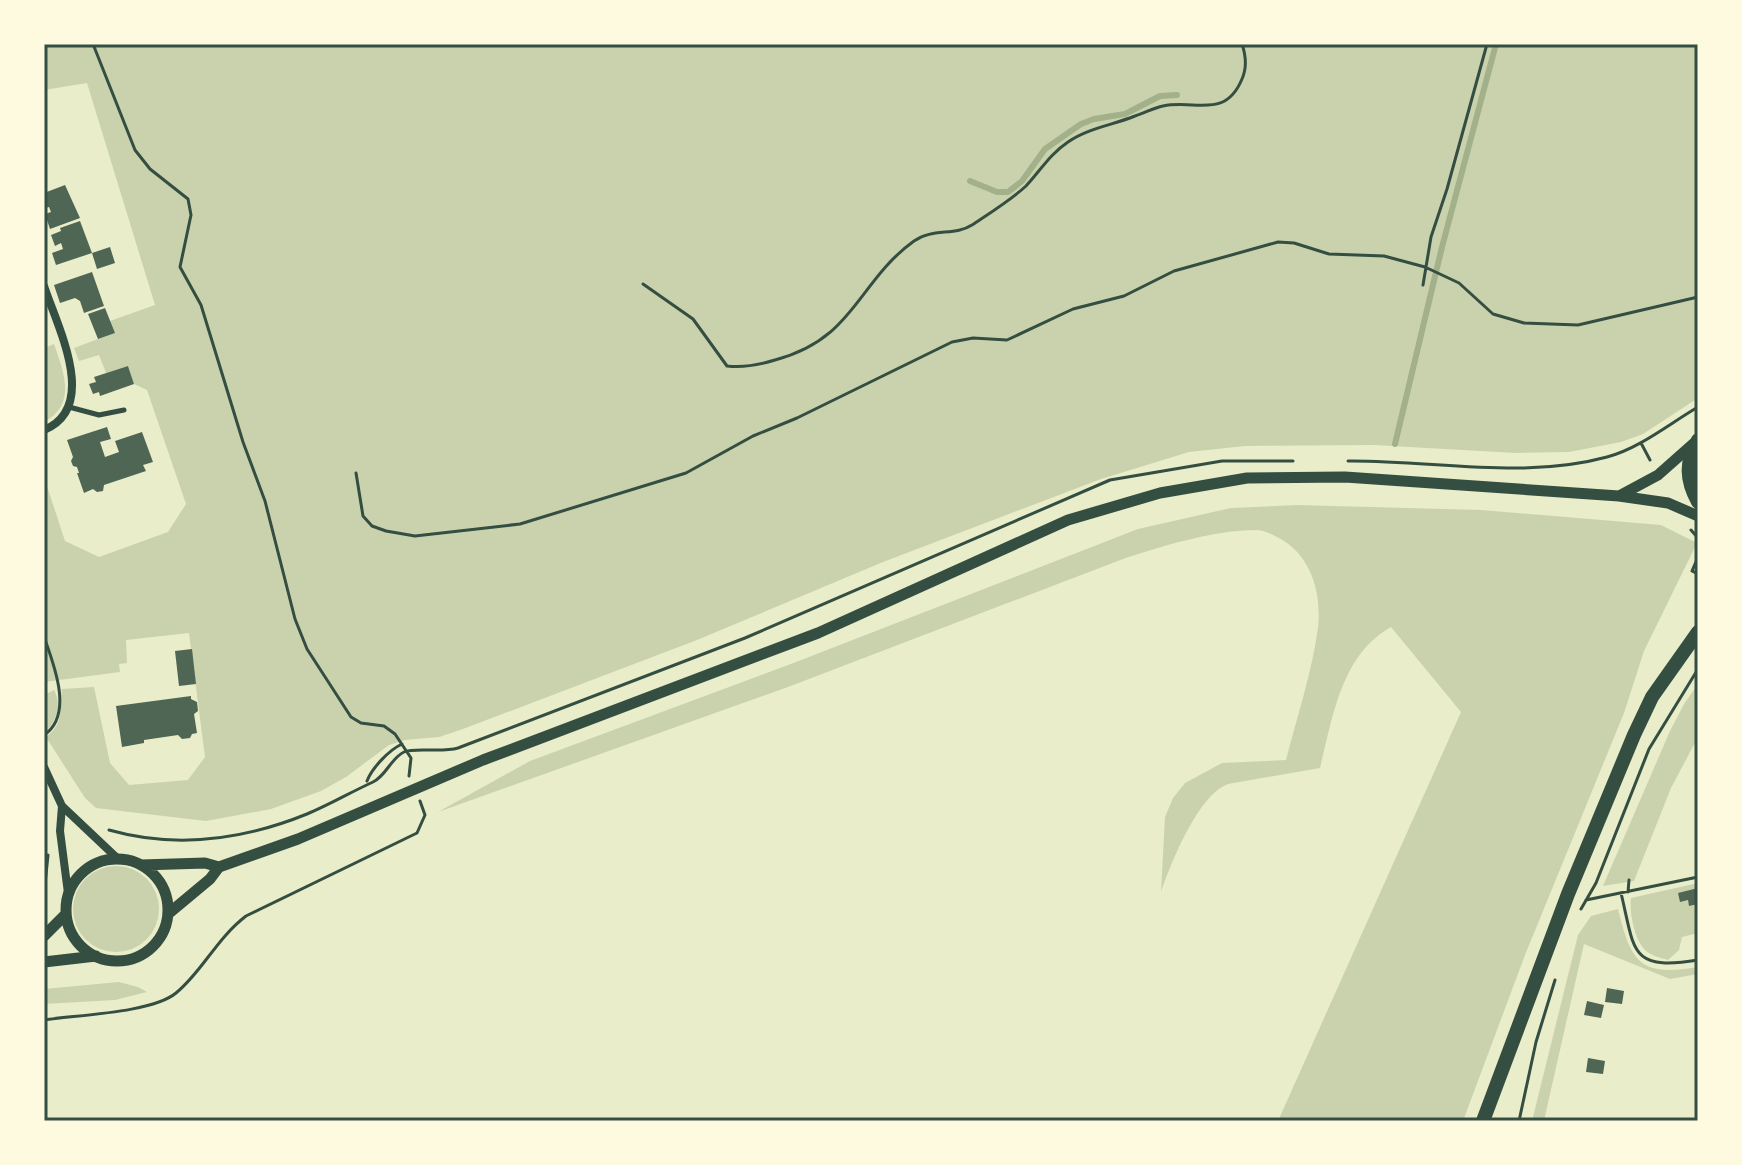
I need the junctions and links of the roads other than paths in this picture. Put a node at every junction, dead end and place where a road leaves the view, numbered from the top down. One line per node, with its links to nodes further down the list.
1 (44, 286): 2 (street)
2 (69, 407): 3 (lane); 4 (street)
3 (124, 410)
4 (44, 430)
5 (1698, 440): 6 (street); 7 (main road)
6 (1619, 496): 8 (street); 14 (street)
7 (1698, 502)
8 (1698, 516)
9 (1698, 632): 21 (main road)
10 (44, 767): 11 (street)
11 (62, 806): 12 (street); 15 (street)
12 (117, 858): 13 (street); 15 (street)
13 (141, 865): 14 (street); 17 (street)
14 (219, 867): 17 (street)
15 (68, 893): 16 (street)
16 (66, 914): 18 (street); 19 (street)
17 (168, 914): 19 (street)
18 (44, 936)
19 (96, 956): 20 (street)
20 (44, 962)
21 (1483, 1121)

